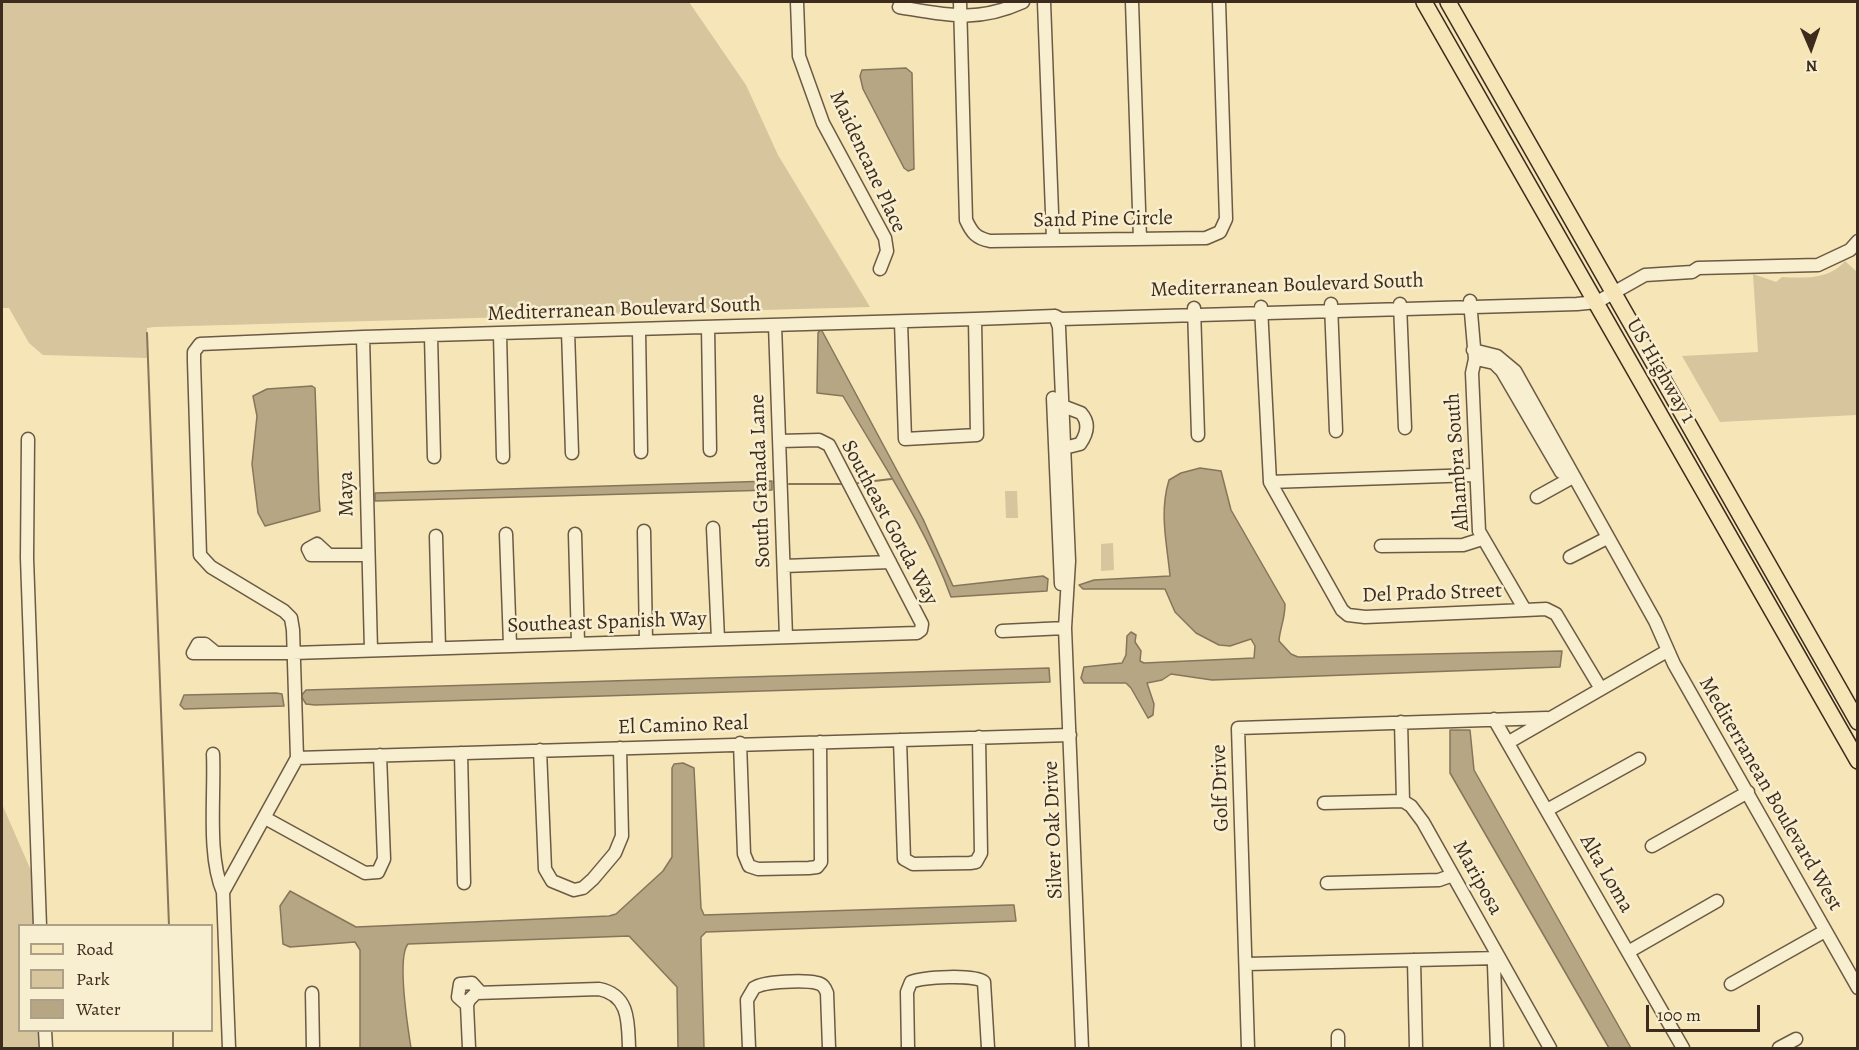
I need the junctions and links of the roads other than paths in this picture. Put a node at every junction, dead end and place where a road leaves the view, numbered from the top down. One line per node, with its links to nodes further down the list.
1 (797, 2): 14 (street, Maidencane Place)
2 (960, 2): 10 (street, Sand Pine Circle)
3 (1023, 2): 10 (street)
4 (1044, 2): 11 (street)
5 (1132, 2): 12 (street)
6 (1219, 2): 12 (street, Sand Pine Circle)
7 (1424, 2): 16 (main road, US Highway 1)
8 (1449, 2): 15 (main road, US Highway 1)
9 (899, 7): 10 (street)
10 (960, 17): 11 (street, Sand Pine Circle)
11 (1053, 239): 12 (street, Sand Pine Circle)
12 (1140, 239)
13 (1857, 241): 15 (street, Mediterranean Boulevard South)
14 (880, 269)
15 (1613, 290): 16 (street, Mediterranean Boulevard South); 78 (main road, US Highway 1)
16 (1595, 299): 17 (street, Mediterranean Boulevard South); 77 (main road, US Highway 1)
17 (1475, 303): 18 (street, Mediterranean Boulevard South); 32 (street, Alhambra South)
18 (1400, 306): 19 (street, Mediterranean Boulevard South); 34 (street)
19 (1331, 308): 20 (street, Mediterranean Boulevard South); 35 (street)
20 (1261, 310): 21 (street, Mediterranean Boulevard South); 47 (street, Del Prado Street)
21 (1194, 312): 23 (street, Mediterranean Boulevard South); 36 (street)
22 (975, 318): 23 (street, Mediterranean Boulevard South); 24 (street, Mediterranean Boulevard South); 24 (street)
23 (1055, 320): 33 (street, Silver Oak Drive)
24 (901, 322): 25 (street, Mediterranean Boulevard South)
25 (775, 325): 26 (street, Mediterranean Boulevard South); 38 (street, South Granada Lane)
26 (708, 327): 27 (street, Mediterranean Boulevard South); 40 (street)
27 (639, 330): 28 (street, Mediterranean Boulevard South); 41 (street)
28 (568, 331): 29 (street, Mediterranean Boulevard South); 42 (street)
29 (500, 334): 30 (street, Mediterranean Boulevard South); 43 (street)
30 (431, 336): 31 (street, Mediterranean Boulevard South); 44 (street)
31 (363, 337): 58 (street, Maya); 75 (street, Mediterranean Boulevard South)
32 (1476, 354): 45 (street, Alhambra South); 46 (street, Mediterranean Boulevard West)
33 (1058, 403): 39 (street, Silver Oak Drive); 39 (street)
34 (1405, 428)
35 (1336, 431)
36 (1198, 435)
37 (28, 439): 110 (street)
38 (780, 441): 60 (street, Southeast Gorda Way); 61 (street, South Granada Lane)
39 (1060, 449): 63 (street, Silver Oak Drive)
40 (711, 450)
41 (641, 452)
42 (572, 453)
43 (502, 456)
44 (434, 457)
45 (1475, 475): 47 (street); 54 (street, Alhambra South)
46 (1569, 479): 48 (street); 55 (street, Mediterranean Boulevard West)
47 (1270, 482): 62 (street, Del Prado Street)
48 (1537, 497)
49 (713, 528): 67 (street)
50 (644, 531): 68 (street)
51 (506, 534): 70 (street)
52 (575, 534): 69 (street)
53 (436, 536): 71 (street)
54 (1482, 539): 56 (street); 62 (street, Alhambra South)
55 (1604, 540): 59 (street); 73 (street, Mediterranean Boulevard West)
56 (1381, 546)
57 (329, 555): 58 (street)
58 (368, 555): 72 (street, Maya)
59 (1570, 557)
60 (890, 562): 61 (street); 65 (street, Southeast Gorda Way)
61 (784, 566): 66 (street, South Granada Lane)
62 (1525, 610): 76 (street)
63 (1065, 628): 64 (street); 85 (street, Silver Oak Drive)
64 (1002, 631)
65 (925, 632): 66 (street, Southeast Spanish Way)
66 (786, 637): 67 (street, Southeast Spanish Way)
67 (718, 639): 68 (street, Southeast Spanish Way)
68 (646, 641): 69 (street, Southeast Spanish Way)
69 (578, 643): 70 (street, Southeast Spanish Way)
70 (510, 645): 71 (street, Southeast Spanish Way)
71 (439, 648): 72 (street, Southeast Spanish Way)
72 (371, 650): 75 (street, Southeast Spanish Way)
73 (1667, 651): 76 (street, Golf Drive); 99 (street, Mediterranean Boulevard West)
74 (216, 653): 75 (street, Southeast Spanish Way)
75 (293, 653): 96 (street)
76 (1601, 689): 79 (street, Golf Drive)
77 (1820, 695): 78 (main road); 81 (main road, US Highway 1)
78 (1848, 706): 83 (main road, US Highway 1)
79 (1547, 718): 80 (street, Golf Drive); 89 (street, Golf Drive)
80 (1494, 719): 82 (street, Golf Drive); 89 (street, Alta Loma)
81 (1834, 720): 84 (main road); 98 (main road, US Highway 1)
82 (1401, 722): 100 (street); 115 (street, Golf Drive)
83 (1857, 722)
84 (1857, 730)
85 (1070, 735): 86 (street, El Camino Real); 130 (street, Silver Oak Drive)
86 (979, 737): 87 (street, El Camino Real); 87 (street)
87 (900, 740): 88 (street, El Camino Real)
88 (820, 742): 90 (street, El Camino Real); 90 (street)
89 (1509, 742): 102 (street, Alta Loma)
90 (740, 743): 91 (street, El Camino Real)
91 (620, 748): 92 (street, El Camino Real); 92 (street)
92 (540, 750): 93 (street, El Camino Real)
93 (461, 753): 95 (street, El Camino Real); 106 (street)
94 (213, 754): 108 (street)
95 (380, 755): 96 (street, El Camino Real); 103 (street)
96 (297, 758): 103 (street)
97 (1639, 759): 102 (street)
98 (1857, 761)
99 (1748, 792): 104 (street); 111 (street, Mediterranean Boulevard West)
100 (1403, 801): 101 (street); 105 (street, Mariposa)
101 (1324, 803)
102 (1547, 810): 112 (street, Alta Loma)
103 (265, 818): 108 (street)
104 (1652, 846)
105 (1453, 875): 107 (street); 113 (street, Mariposa)
106 (464, 883)
107 (1327, 883)
108 (223, 892): 122 (street)
109 (1717, 901): 112 (street)
110 (40, 924)
111 (1825, 931): 116 (street); 117 (street, Mediterranean Boulevard West)
112 (1628, 952): 135 (street, Alta Loma)
113 (1498, 958): 114 (street); 133 (street); 134 (street, Mariposa)
114 (1414, 960): 115 (street); 132 (street)
115 (1247, 964): 131 (street, Golf Drive)
116 (1731, 984)
117 (1857, 987)
118 (312, 993): 123 (street)
119 (45, 1032): 121 (street)
120 (1796, 1039): 136 (street)
121 (45, 1048)
122 (229, 1048)
123 (313, 1048)
124 (469, 1048): 125 (street)
125 (629, 1048)
126 (749, 1048): 127 (street)
127 (829, 1048)
128 (908, 1048): 129 (street)
129 (988, 1048)
130 (1082, 1048)
131 (1248, 1048)
132 (1416, 1048)
133 (1497, 1048)
134 (1550, 1048)
135 (1683, 1048)
136 (1779, 1048)

